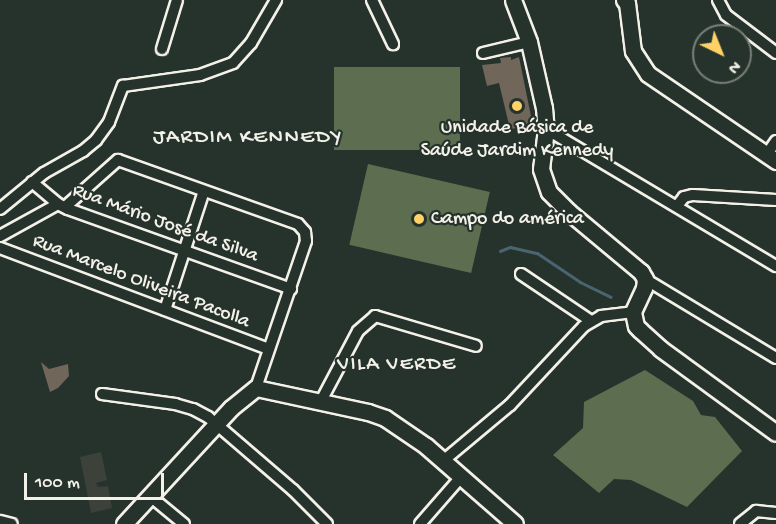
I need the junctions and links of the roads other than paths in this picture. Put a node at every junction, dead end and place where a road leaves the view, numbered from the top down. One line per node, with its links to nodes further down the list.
1 (177, 0): 9 (street)
2 (276, 0): 14 (street)
3 (372, 0): 8 (street)
4 (513, 0): 7 (street)
5 (718, 0): 11 (street)
6 (626, 1): 13 (street)
7 (529, 42): 10 (street); 12 (street)
8 (393, 44)
9 (162, 50)
10 (483, 53)
11 (776, 53)
12 (546, 129): 18 (street); 25 (street)
13 (774, 154)
14 (33, 182): 17 (street, Rua Mário José da Silva); 19 (street)
15 (204, 190): 17 (street); 22 (street); 26 (street)
16 (776, 200): 18 (street)
17 (61, 206): 20 (street); 22 (street, Rua Mário José da Silva)
18 (678, 206): 23 (street)
19 (0, 209)
20 (0, 236)
21 (0, 248): 27 (street, Rua Marcelo Oliveira Pacolla)
22 (183, 250): 26 (street, Rua Mário José da Silva); 27 (street)
23 (776, 266)
24 (521, 274): 29 (street)
25 (645, 279): 28 (street); 32 (street)
26 (291, 289): 31 (street)
27 (165, 310): 31 (street, Rua Marcelo Oliveira Pacolla)
28 (633, 312): 29 (street); 37 (street)
29 (591, 321): 38 (street)
30 (476, 346): 35 (street)
31 (269, 349): 33 (street)
32 (776, 358)
33 (256, 388): 35 (street); 36 (street)
34 (102, 394): 36 (street)
35 (321, 401): 38 (street)
36 (218, 423): 40 (street); 46 (street)
37 (776, 433)
38 (443, 461): 39 (street)
39 (461, 477): 47 (street); 48 (street)
40 (150, 496): 44 (street); 45 (street)
41 (776, 513): 49 (street)
42 (0, 521): 43 (street)
43 (12, 524)
44 (124, 524)
45 (184, 524)
46 (327, 524)
47 (420, 524)
48 (514, 524)
49 (740, 524)

